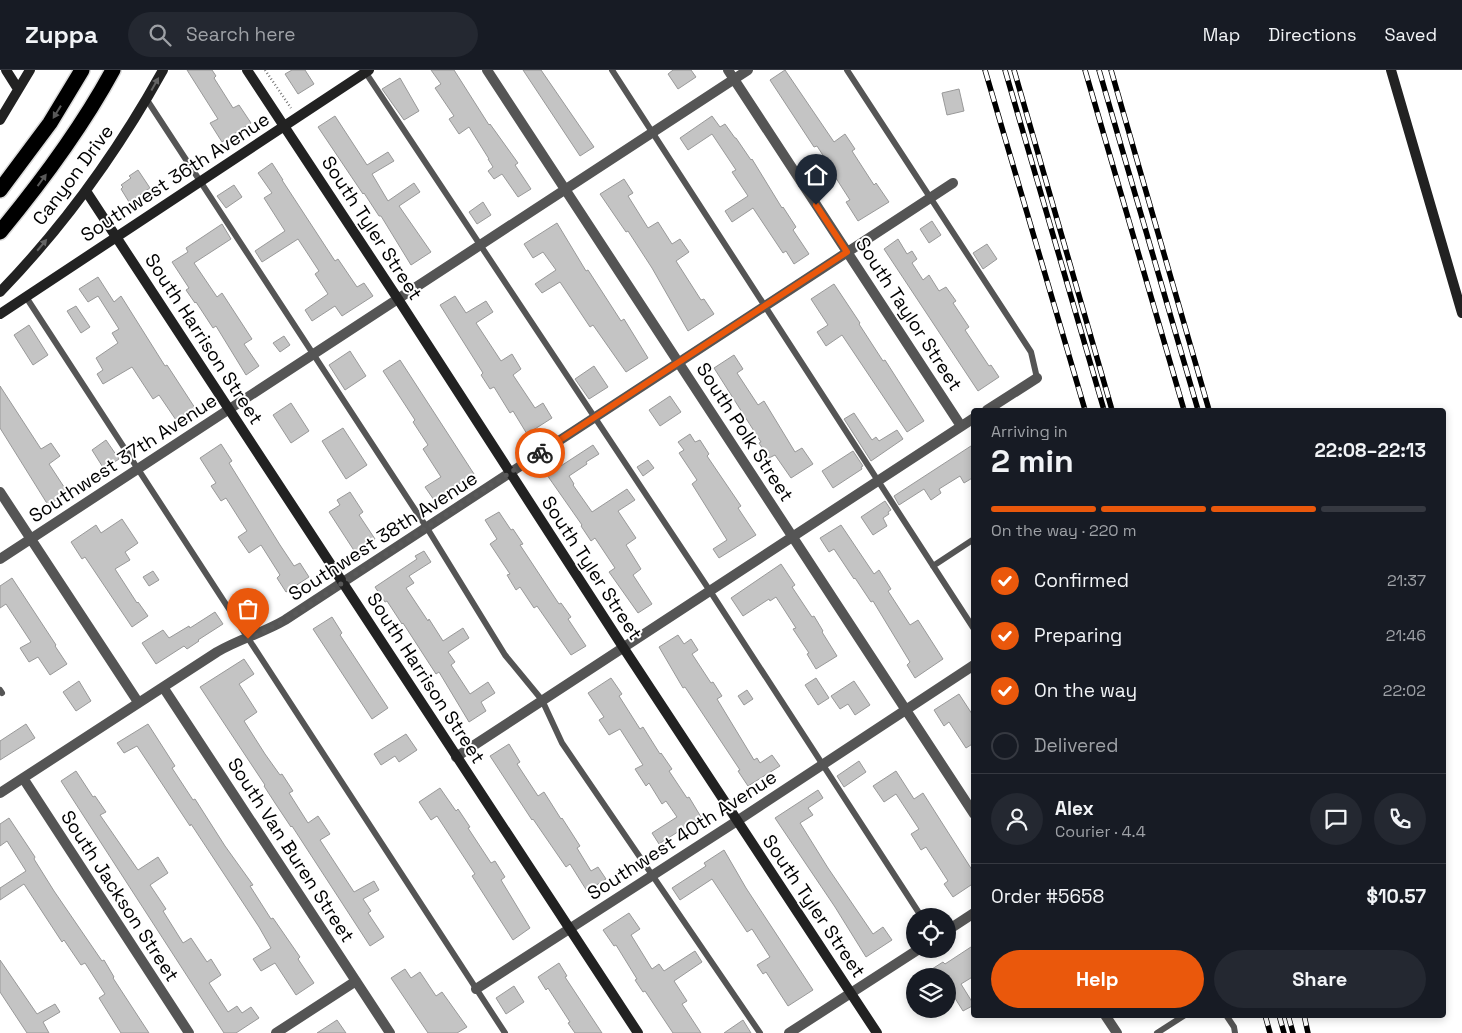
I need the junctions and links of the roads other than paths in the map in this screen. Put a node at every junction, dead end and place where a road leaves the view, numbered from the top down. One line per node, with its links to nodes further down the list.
1 (6, 70): 14 (main road)
2 (30, 70): 14 (main road)
3 (82, 70): 22 (highway, one-way to 22)
4 (113, 70): 25 (highway, one-way to 4)
5 (163, 70): 15 (main road, Canyon Drive, one-way to 5)
6 (247, 70): 17 (main road, South Tyler Street)
7 (487, 70): 21 (street, South Polk Street)
8 (612, 70): 18 (lane)
9 (748, 70): 13 (street, Southwest 37th Avenue)
10 (847, 70): 24 (lane)
11 (1391, 70): 34 (main road)
12 (367, 71): 17 (main road, Southwest 36th Avenue); 27 (lane)
13 (731, 74): 18 (street, Southwest 37th Avenue); 28 (street, South Taylor Street)
14 (18, 89): 16 (main road)
15 (147, 100): 19 (lane); 23 (main road, Canyon Drive)
16 (0, 120)
17 (284, 126): 19 (main road, Southwest 36th Avenue); 32 (main road, South Tyler Street)
18 (653, 132): 21 (street, Southwest 37th Avenue); 33 (lane)
19 (200, 182): 26 (main road, Southwest 36th Avenue); 36 (lane)
20 (953, 183): 24 (street, Southwest 38th Avenue)
21 (565, 189): 27 (street, Southwest 37th Avenue); 37 (street, South Polk Street)
22 (0, 190)
23 (86, 191): 26 (main road, South Harrison Street); 29 (main road, Canyon Drive, one-way to 23)
24 (931, 197): 28 (street, Southwest 38th Avenue); 38 (lane)
25 (0, 232)
26 (116, 237): 31 (main road, Southwest 36th Avenue); 40 (main road, South Harrison Street)
27 (481, 244): 32 (street, Southwest 37th Avenue); 41 (lane)
28 (847, 252): 33 (street, Southwest 38th Avenue); 43 (street, South Taylor Street)
29 (10, 282): 30 (main road, Canyon Drive); 31 (main road)
30 (0, 292)
31 (26, 297): 35 (main road, Southwest 36th Avenue); 44 (lane)
32 (398, 299): 36 (street, Southwest 37th Avenue); 45 (main road, South Tyler Street)
33 (764, 306): 37 (street, Southwest 38th Avenue); 46 (lane)
34 (1462, 313)
35 (0, 314)
36 (313, 354): 40 (street, Southwest 37th Avenue); 48 (lane)
37 (678, 362): 41 (street, Southwest 38th Avenue); 49 (street, South Polk Street)
38 (1037, 378): 39 (street)
39 (990, 408)
40 (229, 410): 44 (street, Southwest 37th Avenue); 54 (main road, South Harrison Street)
41 (595, 418): 45 (street, Southwest 38th Avenue); 55 (lane)
42 (971, 420): 43 (street)
43 (962, 426): 46 (street)
44 (138, 470): 50 (street, Southwest 37th Avenue); 57 (lane)
45 (511, 473): 48 (street, Southwest 38th Avenue); 58 (main road, South Tyler Street)
46 (877, 482): 49 (street); 53 (lane)
47 (0, 492): 50 (street)
48 (427, 528): 54 (street, Southwest 38th Avenue); 61 (lane)
49 (794, 537): 55 (street); 63 (street, South Polk Street)
50 (30, 539): 52 (street, Southwest 37th Avenue); 62 (street)
51 (971, 541): 53 (lane)
52 (0, 559)
53 (933, 566): 56 (lane)
54 (342, 583): 57 (street, Southwest 38th Avenue); 64 (main road, South Harrison Street)
55 (710, 591): 58 (street); 65 (lane)
56 (971, 623)
57 (248, 639): 60 (street, Southwest 38th Avenue); 77 (lane)
58 (623, 647): 61 (street); 69 (main road, South Tyler Street)
59 (971, 667): 63 (street, Southwest 40th Avenue)
60 (162, 687): 62 (street, Southwest 38th Avenue); 76 (street, South Van Buren Street)
61 (542, 700): 64 (street); 70 (lane)
62 (138, 702): 66 (street, Southwest 38th Avenue)
63 (906, 710): 65 (street, Southwest 40th Avenue); 68 (street, South Polk Street)
64 (456, 757): 74 (main road, South Harrison Street)
65 (823, 764): 69 (street, Southwest 40th Avenue); 71 (lane)
66 (23, 778): 67 (street, Southwest 38th Avenue); 82 (street, South Jackson Street)
67 (0, 793)
68 (971, 809)
69 (736, 821): 70 (street, Southwest 40th Avenue); 78 (main road, South Tyler Street)
70 (651, 876): 74 (street, Southwest 40th Avenue); 87 (lane)
71 (916, 908)
72 (971, 915): 73 (street)
73 (956, 925)
74 (569, 929): 77 (street, Southwest 40th Avenue); 86 (main road, South Harrison Street)
75 (906, 957): 78 (street)
76 (356, 981): 83 (street); 84 (street, South Van Buren Street)
77 (476, 990): 85 (lane)
78 (851, 993): 88 (street); 89 (main road, South Tyler Street)
79 (1107, 1018): 90 (street)
80 (1180, 1018): 91 (lane)
81 (1228, 1018): 92 (lane)
82 (189, 1033)
83 (276, 1033)
84 (390, 1033)
85 (505, 1033)
86 (638, 1033)
87 (760, 1033)
88 (789, 1033)
89 (877, 1033)
90 (1117, 1033)
91 (1157, 1033)
92 (1235, 1033)

